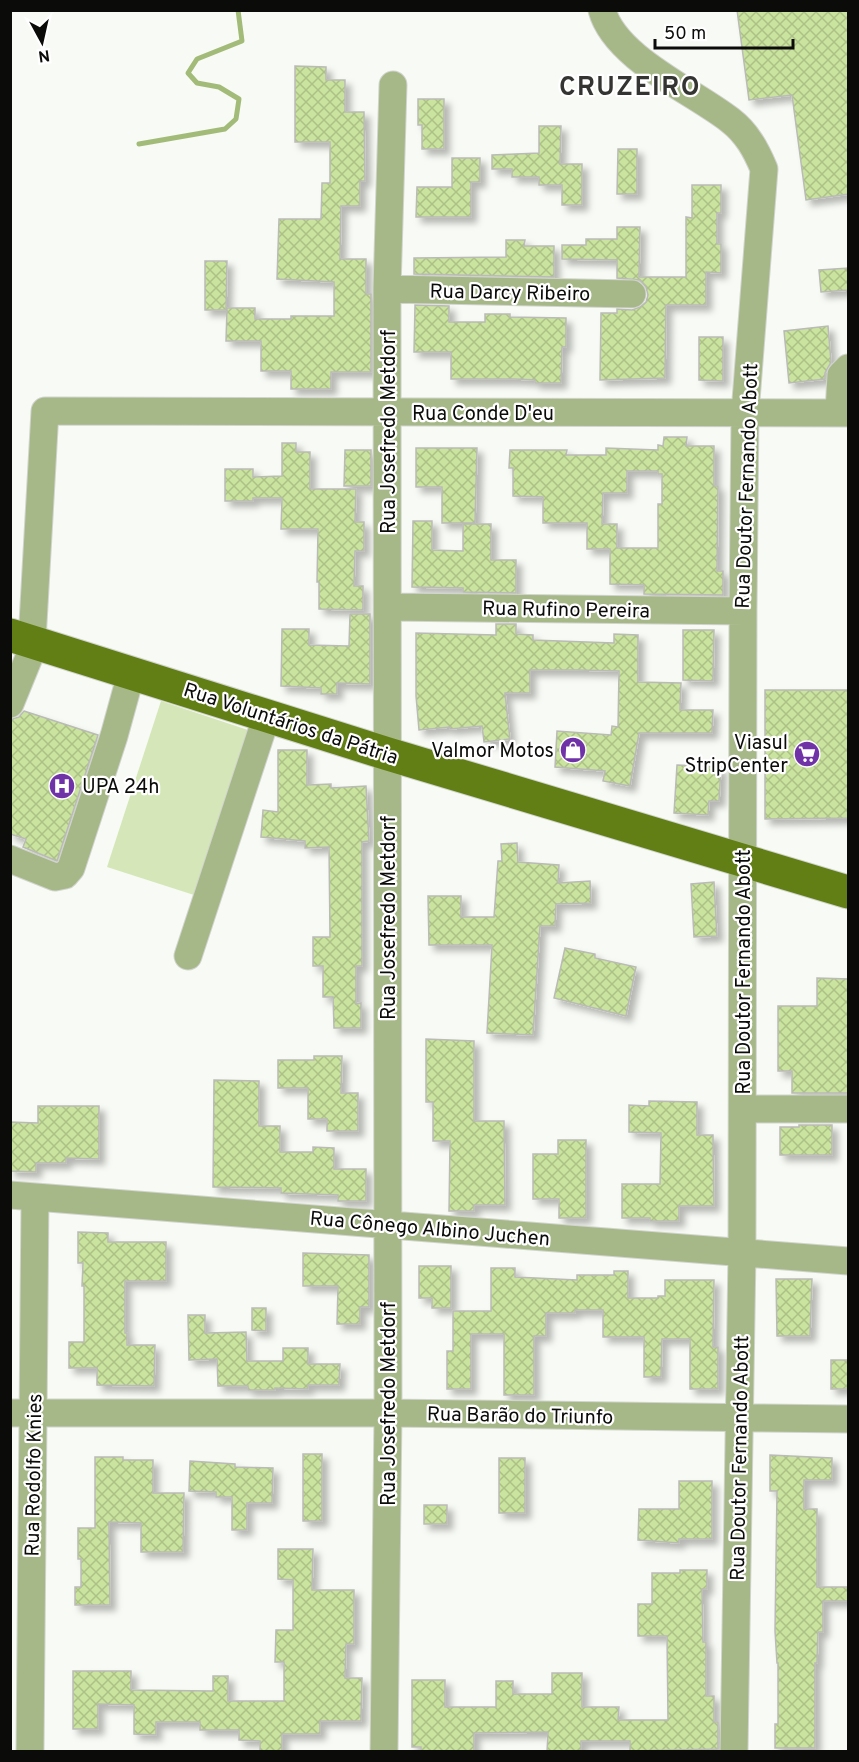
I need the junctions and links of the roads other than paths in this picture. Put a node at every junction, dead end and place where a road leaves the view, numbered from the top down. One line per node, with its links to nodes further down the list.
1 (602, 10): 7 (street, Rua Doutor Fernando Abott)
2 (393, 85): 3 (street, Rua Josefredo Metdorf)
3 (387, 289): 4 (street, Rua Darcy Ribeiro); 6 (street, Rua Josefredo Metdorf)
4 (632, 294)
5 (849, 368): 8 (street)
6 (388, 413): 7 (street, Rua Conde D'eu); 9 (street, Rua Josefredo Metdorf); 11 (street, Rua Conde D'eu)
7 (745, 413): 8 (street, Rua Conde D'eu); 10 (street, Rua Doutor Fernando Abott)
8 (844, 413)
9 (388, 607): 10 (street, Rua Rufino Pereira); 16 (street, Rua Josefredo Metdorf)
10 (743, 611): 17 (street, Rua Doutor Fernando Abott)
11 (27, 635): 13 (main road, Rua Voluntários da Pátria); 13 (main road, Rua Voluntários da Pátria); 14 (street)
12 (128, 685): 18 (street)
13 (206, 685): 15 (main road, Rua Voluntários da Pátria); 16 (main road, Rua Voluntários da Pátria)
14 (10, 704)
15 (267, 716): 16 (main road, Rua Voluntários da Pátria); 21 (street)
16 (388, 742): 17 (main road, Rua Voluntários da Pátria); 25 (street, Rua Josefredo Metdorf)
17 (744, 850): 19 (main road, Rua Voluntários da Pátria); 20 (main road, Rua Voluntários da Pátria); 22 (street, Rua Doutor Fernando Abott)
18 (10, 859)
19 (849, 870)
20 (849, 892)
21 (188, 956)
22 (743, 1109): 23 (street); 26 (street, Rua Doutor Fernando Abott)
23 (849, 1109)
24 (23, 1197): 25 (street, Rua Cônego Albino Juchen); 28 (street, Rua Rodolfo Knies)
25 (388, 1224): 26 (street, Rua Cônego Albino Juchen); 29 (street, Rua Josefredo Metdorf)
26 (742, 1253): 27 (street, Rua Cônego Albino Juchen); 30 (street, Rua Doutor Fernando Abott)
27 (849, 1261)
28 (22, 1413): 29 (street, Rua Barão do Triunfo); 32 (street, Rua Rodolfo Knies)
29 (388, 1413): 30 (street, Rua Barão do Triunfo); 33 (street, Rua Josefredo Metdorf)
30 (740, 1418): 31 (street, Rua Barão do Triunfo); 34 (street, Rua Doutor Fernando Abott)
31 (849, 1419)
32 (30, 1752)
33 (384, 1752)
34 (734, 1752)

